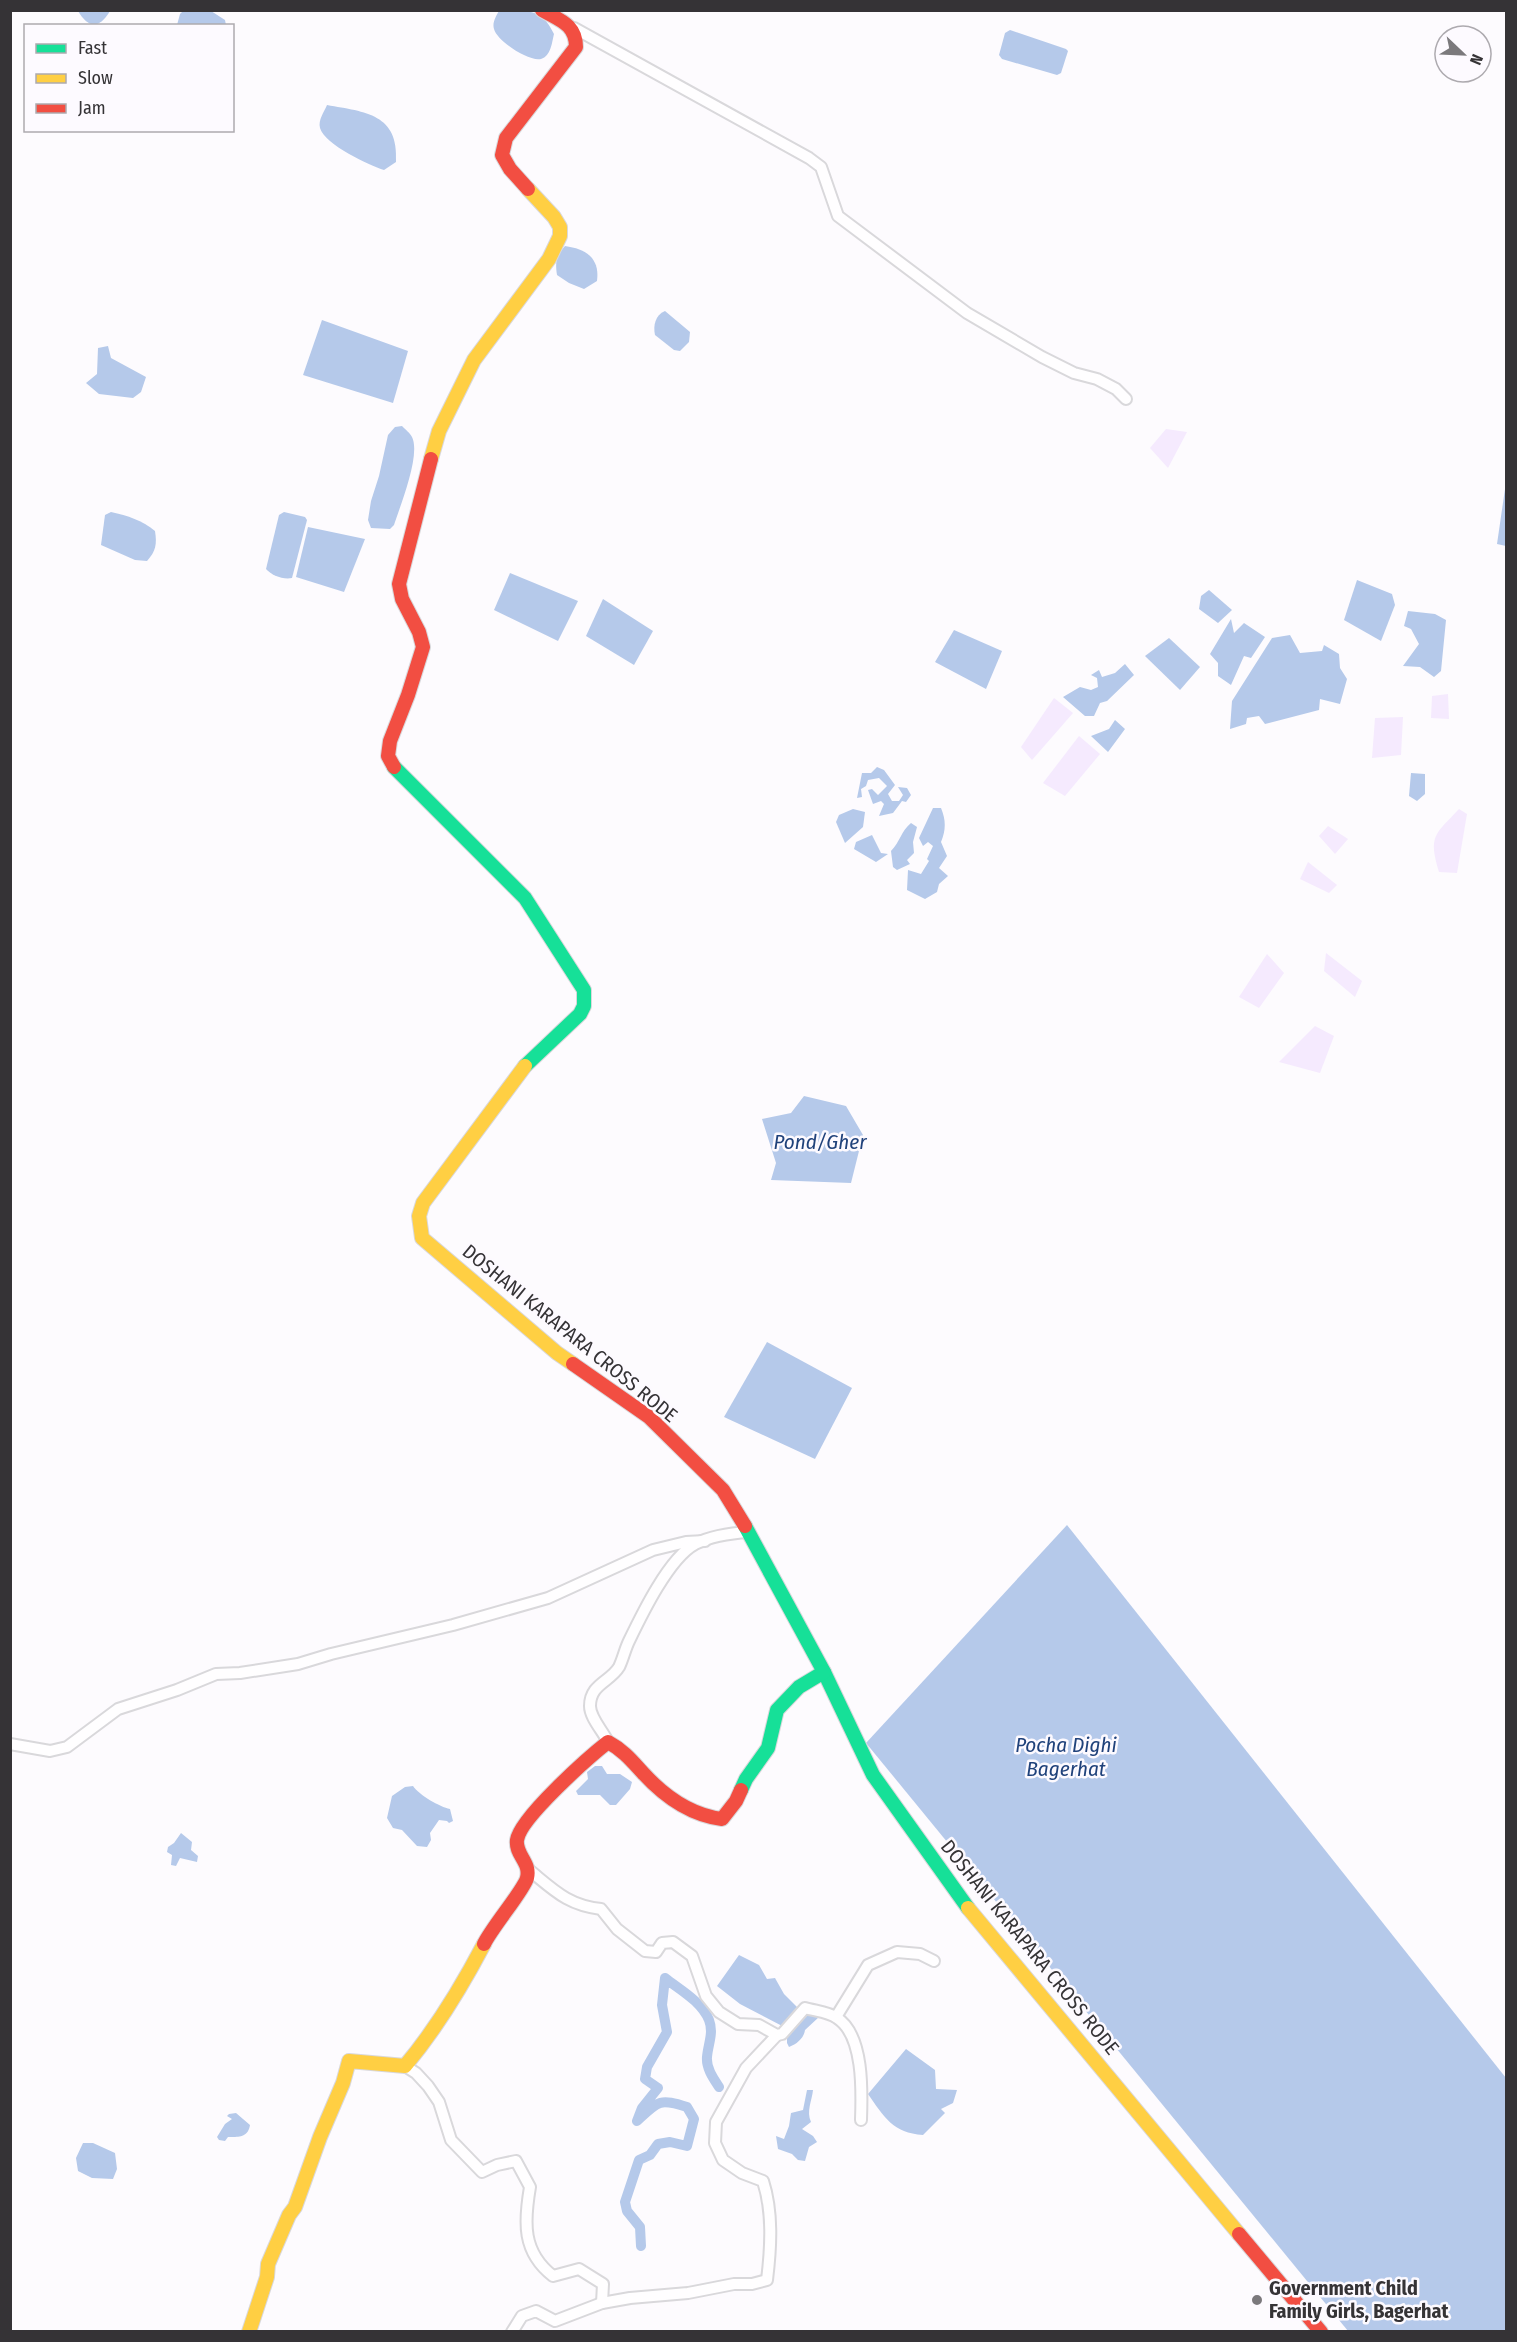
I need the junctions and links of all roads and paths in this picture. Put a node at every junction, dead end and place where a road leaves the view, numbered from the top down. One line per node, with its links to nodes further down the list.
1 (542, 10): 2 (street)
2 (574, 28): 3 (street); 4 (street, DOSHANI KARAPARA CROSS RODE)
3 (1126, 399)
4 (749, 1532): 5 (street); 6 (street, DOSHANI KARAPARA CROSS RODE)
5 (705, 1540): 7 (street); 8 (street)
6 (824, 1672): 7 (street); 18 (street, DOSHANI KARAPARA CROSS RODE)
7 (608, 1742): 9 (street)
8 (10, 1743)
9 (528, 1869): 12 (street); 13 (street)
10 (934, 1961): 11 (street)
11 (836, 2017): 12 (street); 14 (street)
12 (777, 2035): 15 (street)
13 (405, 2066): 15 (street); 16 (street)
14 (861, 2120)
15 (602, 2303): 17 (street)
16 (249, 2331)
17 (512, 2331)
18 (1321, 2331)

